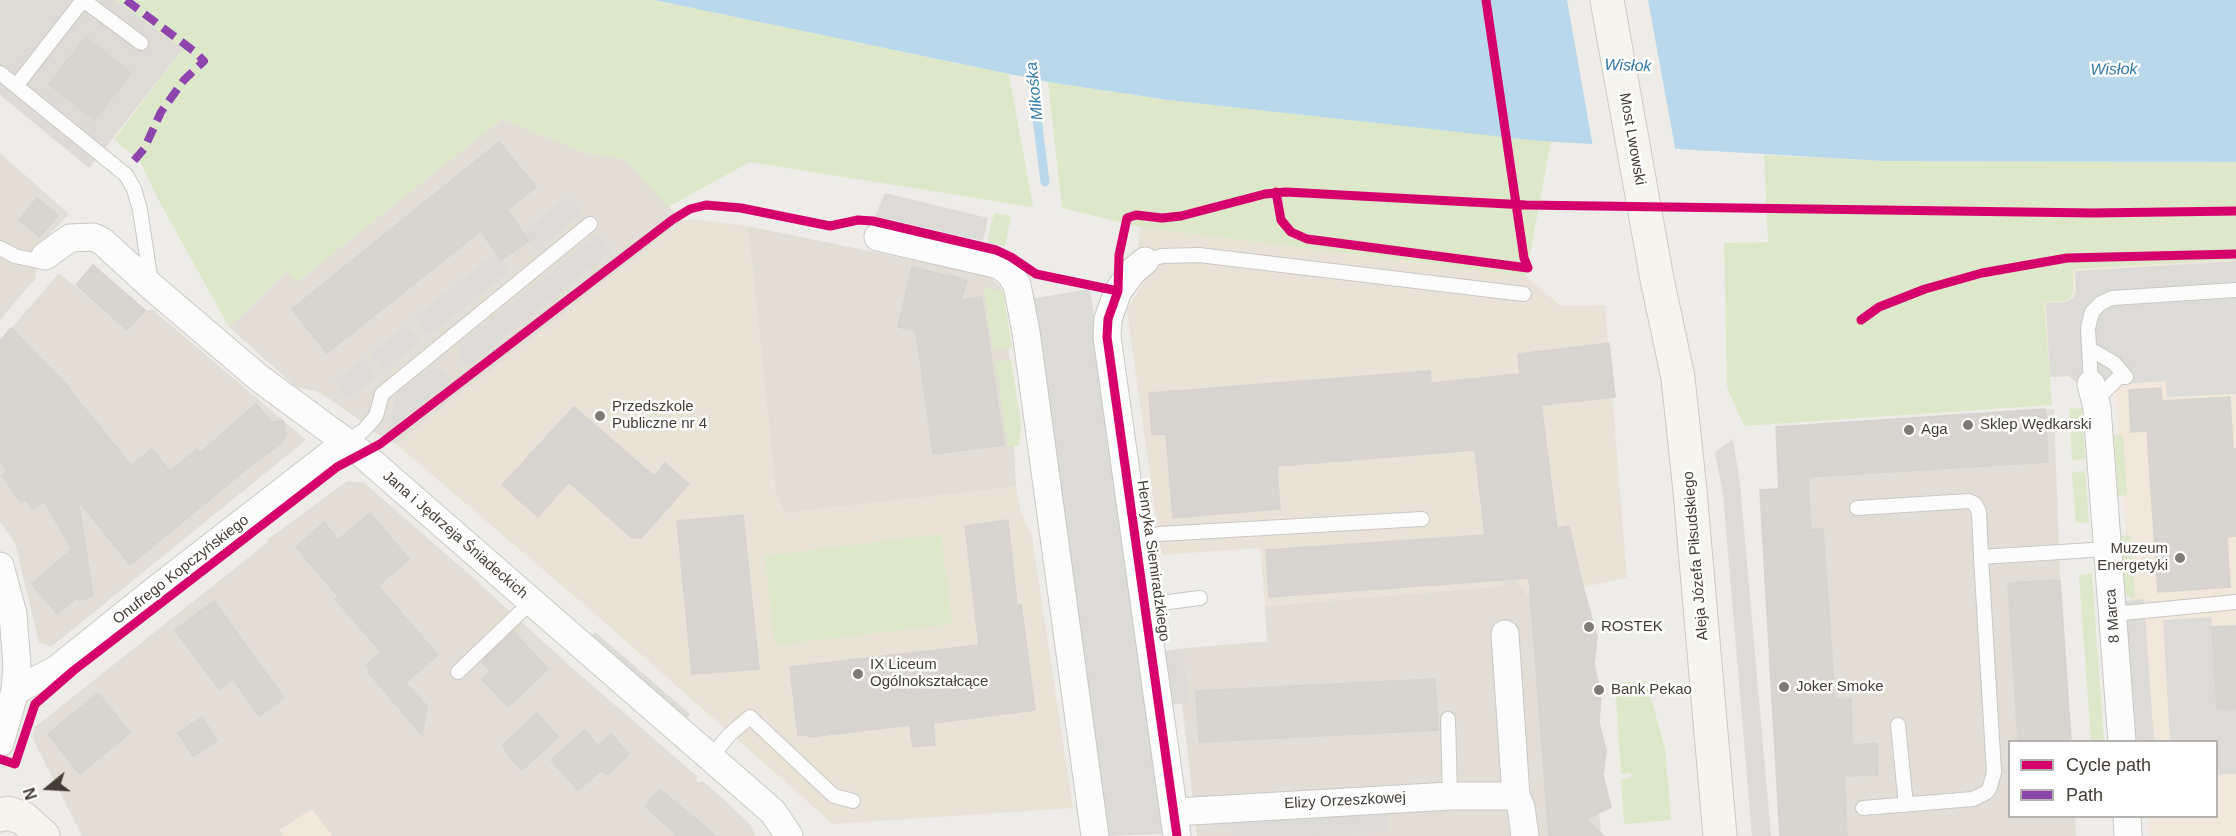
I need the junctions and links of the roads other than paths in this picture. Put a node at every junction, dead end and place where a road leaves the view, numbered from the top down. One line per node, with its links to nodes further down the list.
1 (1607, 0): 10 (main road, Most Lwowski)
2 (141, 43): 4 (lane)
3 (0, 73): 4 (lane)
4 (16, 86): 11 (lane)
5 (590, 224): 16 (lane)
6 (878, 237): 46 (street)
7 (0, 248): 8 (lane)
8 (45, 256): 11 (street, Jana i Jędrzeja Śniadeckich)
9 (1145, 261): 13 (lane); 19 (street, Henryka Siemiradzkiego)
10 (1657, 279): 48 (main road, Aleja Józefa Piłsudskiego)
11 (151, 286): 16 (street, Jana i Jędrzeja Śniadeckich)
12 (2236, 290): 14 (lane)
13 (1524, 294)
14 (2090, 349): 15 (lane); 15 (lane)
15 (2094, 392): 20 (street, 8 Marca)
16 (345, 443): 24 (street, Jana i Jędrzeja Śniadeckich); 30 (street, Onufrego Kopczyńskiego)
17 (1857, 508): 21 (lane)
18 (1422, 519): 19 (lane)
19 (1135, 541): 26 (street, Henryka Siemiradzkiego)
20 (2108, 549): 21 (lane); 27 (street, 8 Marca)
21 (1982, 557): 39 (lane)
22 (0, 566): 30 (street)
23 (1200, 598): 26 (lane)
24 (531, 602): 29 (lane); 35 (street, Jana i Jędrzeja Śniadeckich)
25 (2236, 602): 27 (lane)
26 (1144, 604): 43 (street, Henryka Siemiradzkiego)
27 (2113, 614): 33 (street, 8 Marca)
28 (1505, 634): 37 (street)
29 (458, 672)
30 (8, 705): 34 (street)
31 (1448, 719): 36 (lane)
32 (1898, 725): 39 (lane)
33 (2122, 740)
34 (0, 743)
35 (710, 758): 38 (lane); 45 (street, Jana i Jędrzeja Śniadeckich)
36 (1450, 796): 37 (street, Elizy Orzeszkowej); 43 (street, Elizy Orzeszkowej)
37 (1516, 796): 47 (street)
38 (853, 801)
39 (1906, 805): 40 (lane)
40 (1863, 808)
41 (0, 815): 44 (main road)
42 (2127, 818): 49 (street)
43 (1176, 824)
44 (43, 836)
45 (789, 836)
46 (1095, 836)
47 (1525, 836)
48 (1720, 836)
49 (2128, 836)

